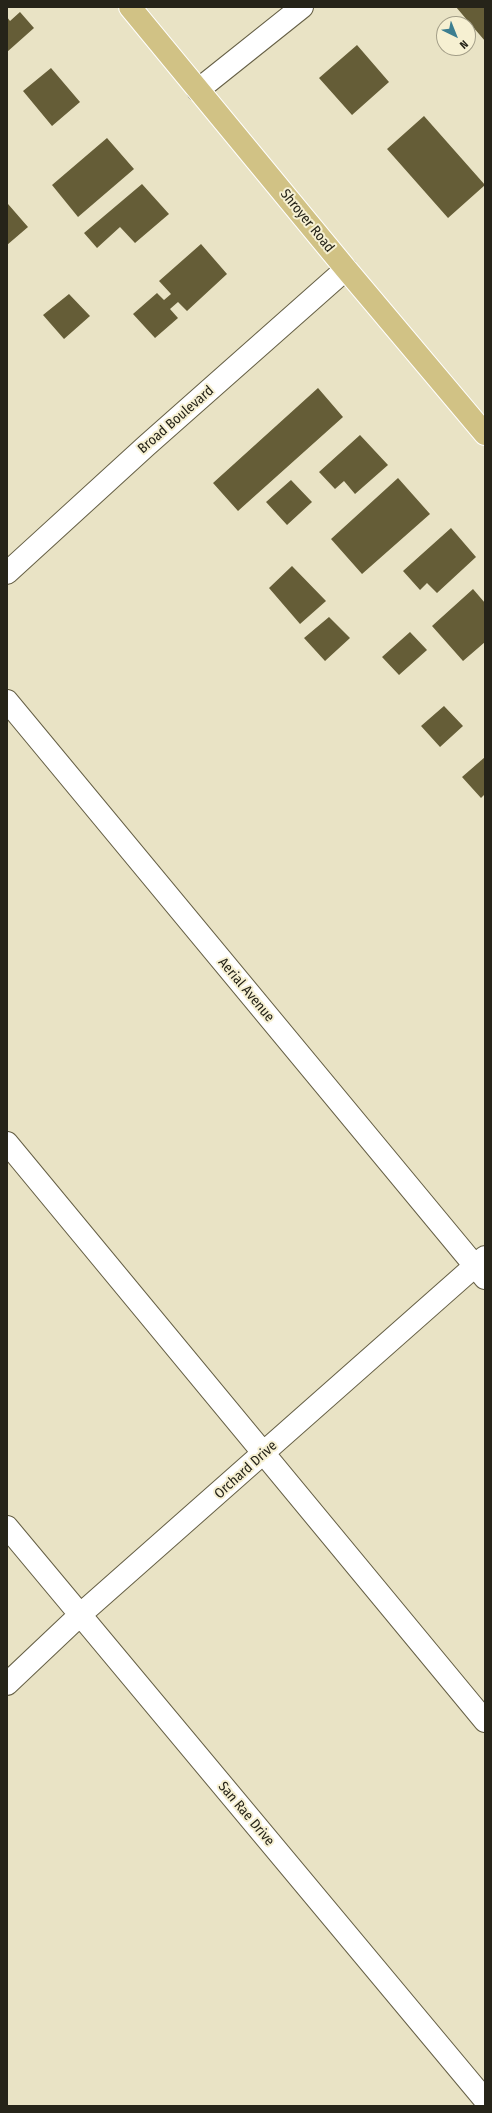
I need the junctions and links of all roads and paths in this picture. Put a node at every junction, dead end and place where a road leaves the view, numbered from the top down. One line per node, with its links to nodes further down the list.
1 (130, 7): 3 (main road, Shroyer Road)
2 (302, 7): 3 (street)
3 (198, 90): 4 (main road, Shroyer Road)
4 (346, 269): 5 (main road, Shroyer Road); 6 (street, Broad Boulevard)
5 (485, 434)
6 (7, 573)
7 (7, 701): 9 (street, Aerial Avenue)
8 (7, 1143): 10 (street)
9 (482, 1267): 10 (street, Orchard Drive)
10 (264, 1454): 12 (street, Orchard Drive); 14 (street)
11 (7, 1527): 12 (street, San Rae Drive)
12 (81, 1614): 13 (street, Orchard Drive); 15 (street, San Rae Drive)
13 (7, 1684)
14 (485, 1721)
15 (485, 2100)

